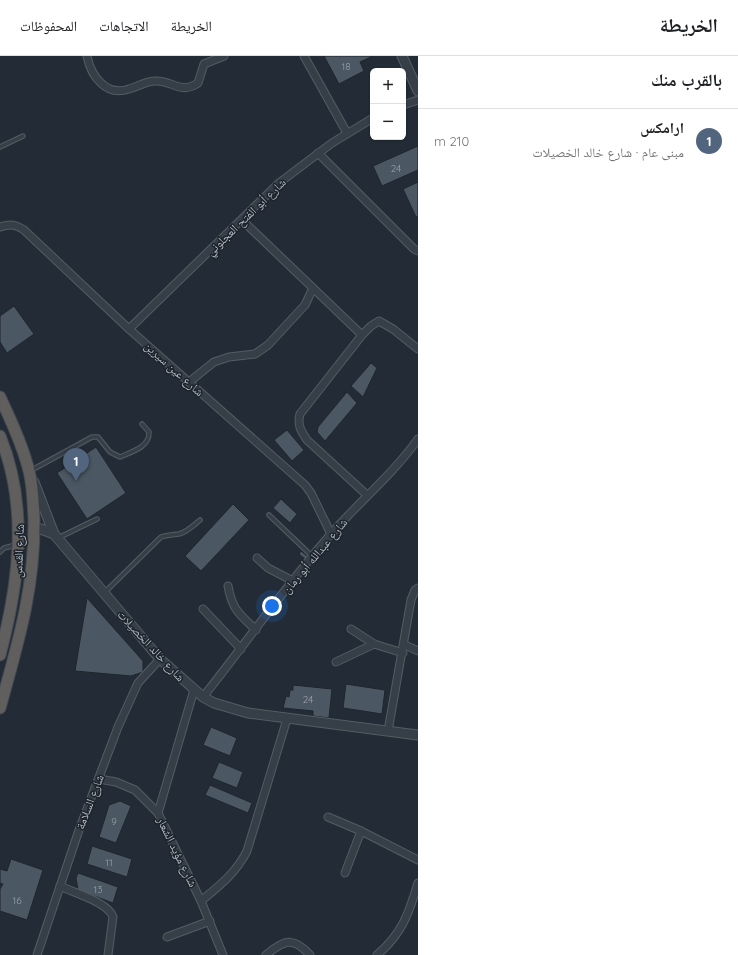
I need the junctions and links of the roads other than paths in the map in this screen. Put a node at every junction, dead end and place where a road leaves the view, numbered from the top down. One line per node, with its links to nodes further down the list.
1 (87, 56): 2 (street)
2 (224, 56)
3 (304, 56): 9 (street)
4 (402, 56): 5 (street)
5 (418, 91)
6 (418, 100): 7 (street)
7 (406, 104)
8 (370, 120): 9 (street, شارع أبو الفتح العجلوني)
9 (347, 133): 12 (street, شارع أبو الفتح العجلوني)
10 (24, 136): 11 (lane)
11 (0, 147)
12 (318, 153): 13 (street, شارع أبو الفتح العجلوني); 15 (street)
13 (242, 220): 16 (street); 17 (street, شارع أبو الفتح العجلوني)
14 (0, 227): 17 (street, شارع عين سيرين)
15 (418, 251)
16 (313, 288): 18 (street); 20 (street)
17 (129, 329): 20 (street, شارع عين سيرين)
18 (362, 335): 19 (street); 26 (street)
19 (418, 349)
20 (189, 382): 31 (street, شارع عين سيرين)
21 (0, 397): 25 (highway, شارع القدس)
22 (142, 424): 25 (lane)
23 (0, 436): 33 (highway, شارع القدس)
24 (418, 439): 26 (street, شارع عبدالله أبو رمان)
25 (29, 471): 30 (highway, شارع القدس); 32 (street, شارع خالد الخصيلات)
26 (367, 496): 31 (street, شارع عبدالله أبو رمان)
27 (270, 515): 35 (lane)
28 (97, 519): 32 (lane)
29 (200, 520): 40 (lane)
30 (34, 531): 32 (street); 54 (highway, شارع القدس)
31 (331, 534): 35 (street, شارع عبدالله أبو رمان)
32 (55, 536): 40 (street, شارع خالد الخصيلات)
33 (19, 544): 34 (lane); 49 (highway, شارع القدس)
34 (0, 552)
35 (312, 556): 37 (street, شارع عبدالله أبو رمان)
36 (257, 558): 37 (street)
37 (293, 581): 43 (street, شارع عبدالله أبو رمان)
38 (228, 586): 43 (street)
39 (418, 588): 45 (street)
40 (103, 594): 50 (street, شارع خالد الخصيلات)
41 (204, 609): 46 (street)
42 (351, 629): 44 (street)
43 (256, 630): 46 (street, شارع عبدالله أبو رمان)
44 (374, 644): 48 (street); 51 (street)
45 (404, 645): 47 (street); 48 (street)
46 (241, 649): 53 (street, شارع عبدالله أبو رمان)
47 (418, 651)
48 (403, 653): 56 (street)
49 (0, 655)
50 (160, 659): 52 (street, شارع خالد الخصيلات); 58 (street, شارع السلامة)
51 (336, 662)
52 (194, 690): 53 (street, شارع خالد الخصيلات); 59 (street)
53 (203, 697): 55 (street, شارع خالد الخصيلات)
54 (0, 708)
55 (287, 719): 56 (street, شارع خالد الخصيلات); 66 (street)
56 (388, 731): 57 (street, شارع خالد الخصيلات)
57 (418, 735)
58 (99, 778): 59 (street, شارع مؤيد الشعار); 65 (street, شارع السلامة)
59 (158, 813): 66 (street, شارع مؤيد الشعار)
60 (328, 817): 61 (street)
61 (360, 831): 62 (street); 63 (street)
62 (418, 860)
63 (344, 873)
64 (418, 883): 74 (street)
65 (60, 886): 69 (street, شارع السلامة); 70 (street)
66 (201, 901): 67 (street, شارع مؤيد الشعار)
67 (210, 921): 68 (street); 71 (street, شارع مؤيد الشعار)
68 (167, 937)
69 (37, 955)
70 (108, 955)
71 (224, 955)
72 (266, 955): 73 (street)
73 (310, 955)
74 (377, 955)

